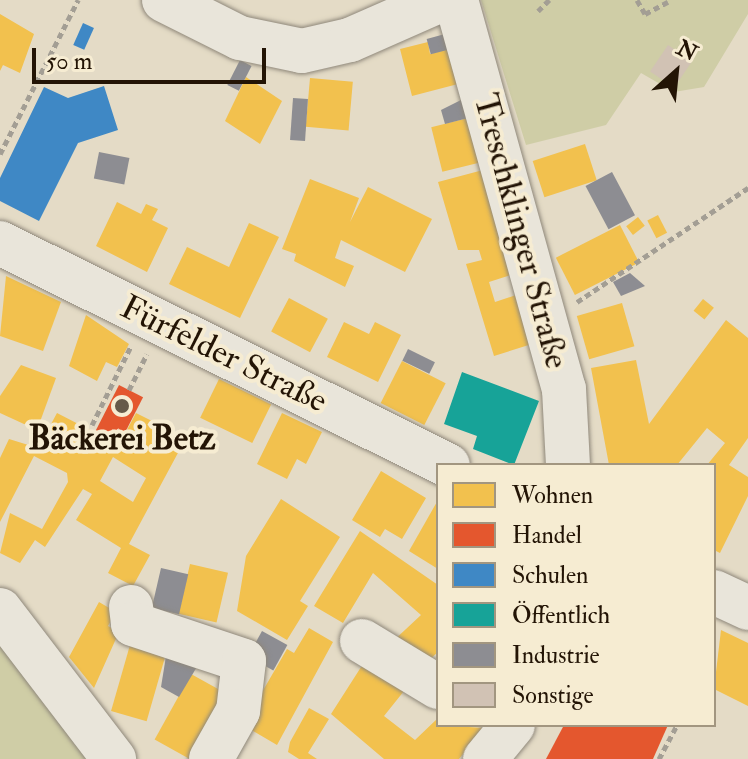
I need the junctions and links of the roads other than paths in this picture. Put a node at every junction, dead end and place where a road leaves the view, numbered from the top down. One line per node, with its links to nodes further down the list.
1 (164, 0): 2 (street)
2 (441, 0)
3 (456, 0): 6 (street, Treschklinger Straße)
4 (0, 243): 5 (street, Fürfelder Straße)
5 (444, 463)
6 (568, 463)
7 (716, 593): 9 (street)
8 (131, 607): 14 (street)
9 (748, 608)
10 (0, 610): 13 (street)
11 (362, 641): 12 (street)
12 (436, 686)
13 (114, 759)
14 (211, 759)

